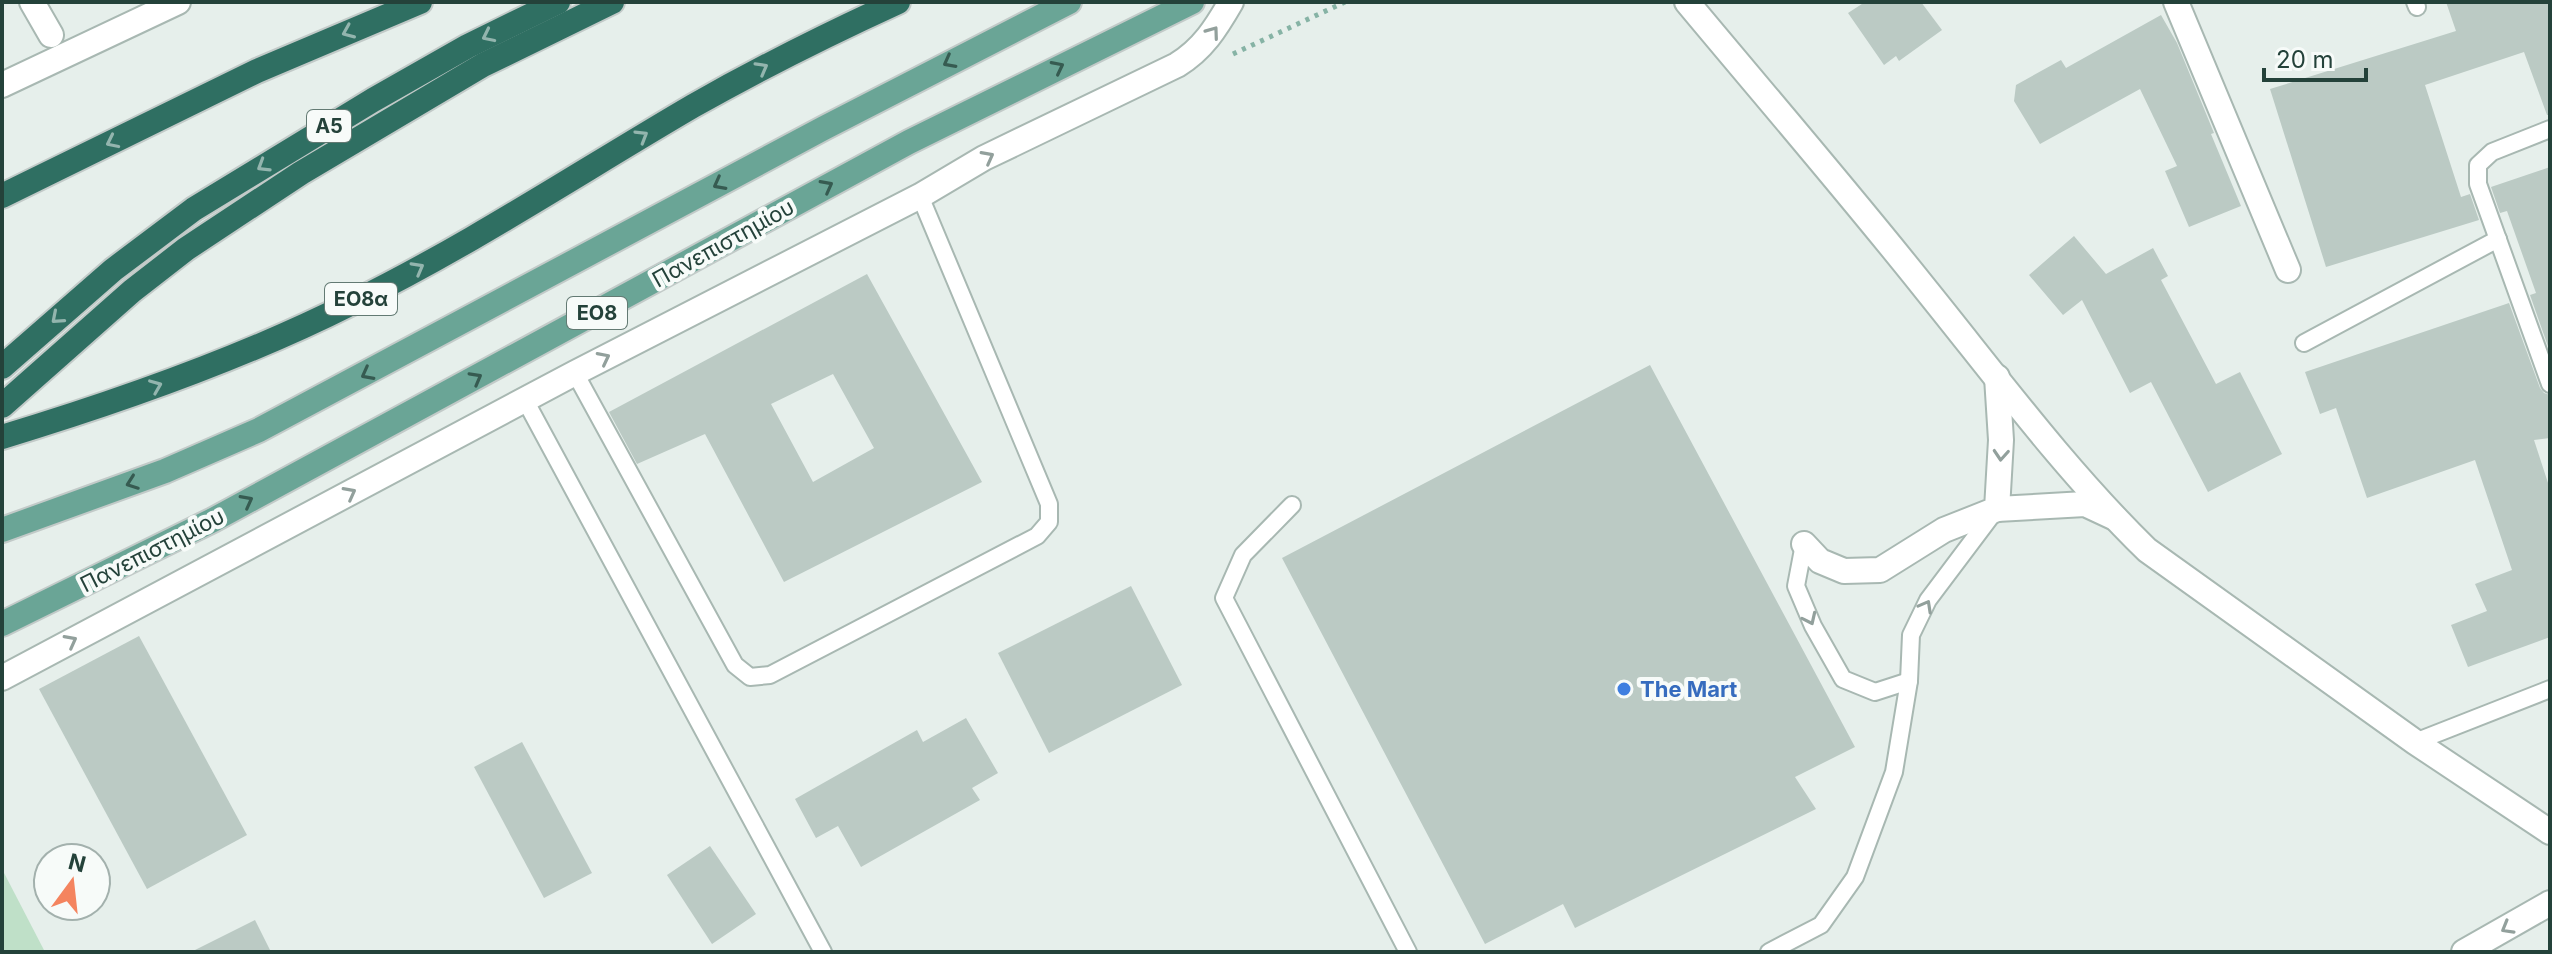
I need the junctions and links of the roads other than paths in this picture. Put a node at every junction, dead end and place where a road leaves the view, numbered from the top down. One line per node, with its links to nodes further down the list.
1 (32, 2): 12 (street)
2 (178, 2): 13 (street)
3 (420, 2): 15 (highway, one-way to 15)
4 (558, 2): 20 (highway, Α5, one-way to 20)
5 (612, 2): 25 (highway, Α5)
6 (898, 2): 26 (highway, ΕΟ8α, one-way to 6)
7 (1069, 2): 30 (main road, ΕΟ8, one-way to 30)
8 (1192, 2): 32 (main road, Πανεπιστημίου / ΕΟ8, one-way to 8)
9 (1231, 2): 16 (street, one-way to 9)
10 (1687, 2): 22 (street)
11 (2176, 2): 18 (street)
12 (51, 35)
13 (2, 85)
14 (2550, 129): 17 (lane)
15 (2, 196)
16 (920, 196): 21 (street, one-way to 16); 21 (lane)
17 (2498, 239): 19 (lane); 23 (lane)
18 (2288, 270)
19 (2304, 343)
20 (2, 367)
21 (575, 373): 24 (street)
22 (1997, 377): 28 (street, one-way to 28); 29 (street)
23 (2550, 384)
24 (525, 400): 33 (street, one-way to 24); 39 (lane)
25 (2, 406)
26 (2, 437)
27 (1292, 505): 40 (lane)
28 (1997, 509): 29 (street); 31 (street); 34 (lane, one-way to 28)
29 (2115, 518): 36 (street)
30 (2, 530)
31 (1804, 544): 34 (lane, one-way to 34)
32 (2, 624)
33 (2, 678)
34 (1909, 681): 41 (lane)
35 (2550, 689): 36 (lane)
36 (2415, 742): 37 (street)
37 (2550, 832)
38 (2550, 903): 42 (street, one-way to 42)
39 (823, 952)
40 (1408, 952)
41 (1769, 952)
42 (2464, 952)

